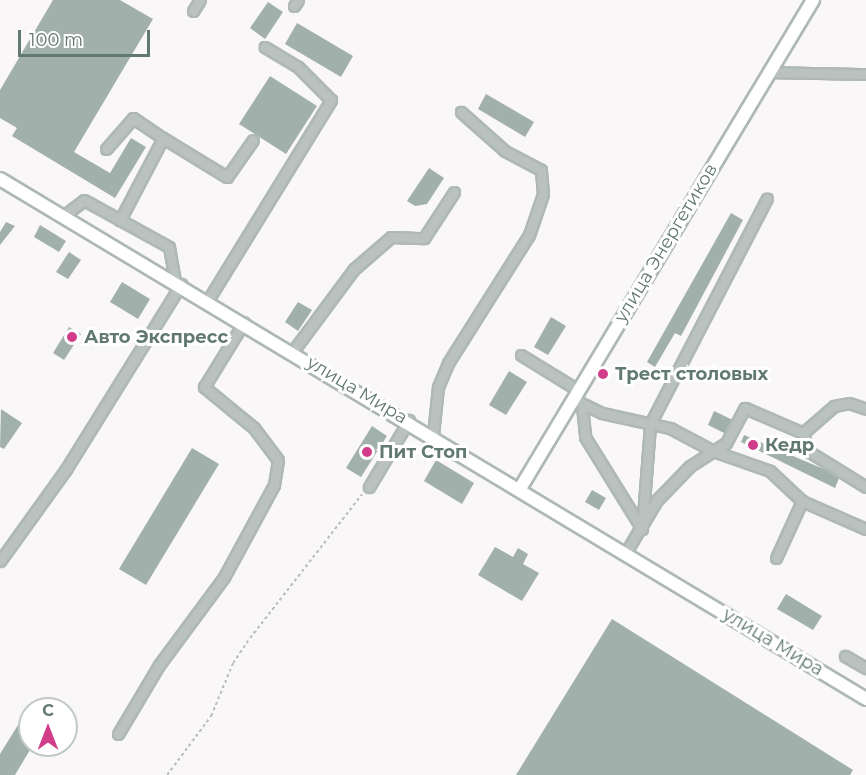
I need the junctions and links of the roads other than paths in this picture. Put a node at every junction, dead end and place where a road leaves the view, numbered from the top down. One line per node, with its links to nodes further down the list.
1 (200, 0): 3 (lane)
2 (813, 0): 5 (main road, улица Энергетиков)
3 (193, 11)
4 (265, 47): 17 (lane)
5 (768, 72): 6 (lane); 21 (main road, улица Энергетиков)
6 (866, 74)
7 (461, 112): 26 (lane)
8 (163, 138): 9 (lane); 10 (lane); 15 (lane)
9 (253, 140)
10 (106, 148)
11 (0, 178): 14 (main road, улица Мира)
12 (454, 192): 19 (lane)
13 (767, 198): 24 (lane)
14 (63, 216): 15 (lane); 16 (main road, улица Мира)
15 (120, 220): 16 (lane)
16 (178, 283): 17 (main road, улица Мира); 36 (lane)
17 (208, 300): 18 (main road, улица Мира)
18 (244, 322): 19 (main road, улица Мира); 40 (lane)
19 (293, 351): 23 (main road, улица Мира)
20 (521, 355): 21 (lane)
21 (578, 398): 24 (lane); 29 (main road, улица Энергетиков); 32 (lane)
22 (866, 409): 25 (lane)
23 (409, 420): 26 (main road, улица Мира); 28 (lane)
24 (651, 424): 27 (lane); 32 (lane)
25 (803, 433): 27 (lane); 30 (lane)
26 (433, 435): 29 (main road, улица Мира)
27 (713, 451): 31 (lane); 32 (lane)
28 (369, 487)
29 (521, 487): 34 (main road, улица Мира)
30 (866, 487)
31 (802, 501): 33 (lane); 35 (lane)
32 (642, 529): 34 (lane)
33 (866, 529)
34 (626, 552): 39 (main road, улица Мира)
35 (776, 558)
36 (0, 560)
37 (845, 656): 38 (lane)
38 (866, 668)
39 (866, 699)
40 (118, 734)

